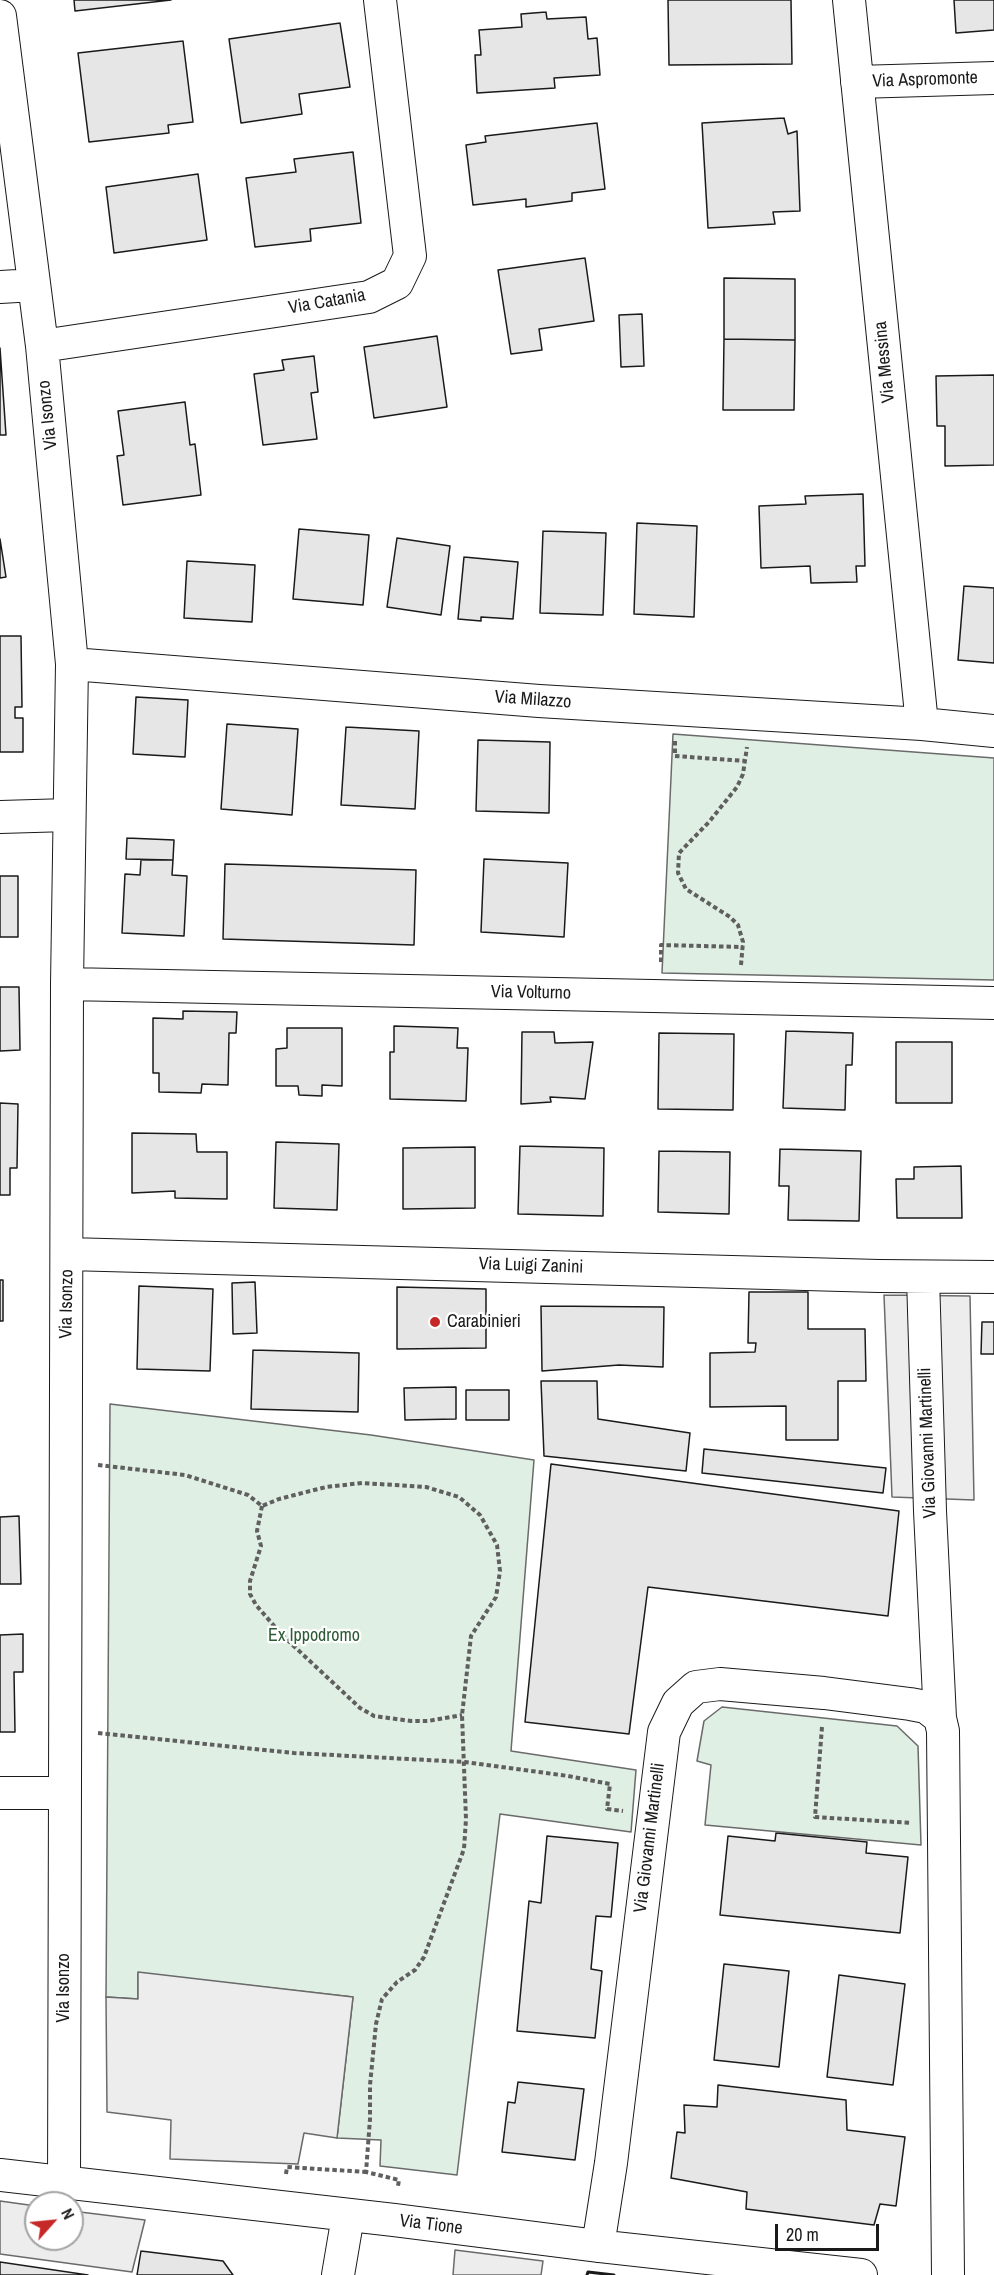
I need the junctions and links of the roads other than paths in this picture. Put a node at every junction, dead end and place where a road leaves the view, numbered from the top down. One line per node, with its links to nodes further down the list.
1 (380, 0): 8 (street, Via Catania)
2 (849, 0): 5 (street, Via Messina)
3 (0, 16): 6 (street, Via Isonzo)
4 (994, 78): 5 (street, Via Aspromonte)
5 (857, 82): 10 (street, Via Messina)
6 (34, 285): 7 (street); 8 (street, Via Isonzo)
7 (0, 287)
8 (42, 346): 9 (street, Via Isonzo)
9 (72, 664): 10 (street, Via Milazzo); 12 (street, Via Isonzo)
10 (922, 724): 11 (street, Via Milazzo)
11 (994, 731)
12 (68, 815): 13 (street); 14 (street, Via Isonzo)
13 (0, 817)
14 (67, 984): 15 (street, Via Volturno); 16 (street, Via Isonzo)
15 (994, 1004)
16 (68, 1254): 17 (street, Via Luigi Zanini); 21 (street, Via Isonzo)
17 (923, 1276): 18 (street, Via Luigi Zanini); 19 (street, Via Giovanni Martinelli)
18 (994, 1277)
19 (940, 1718): 25 (street, Via Giovanni Martinelli); 28 (street, Via Giovanni Martinelli)
20 (0, 1793): 21 (street)
21 (64, 1793): 23 (street, Via Isonzo)
22 (0, 2175): 23 (street, Via Tione)
23 (64, 2182): 24 (street, Via Tione)
24 (348, 2216): 25 (street, Via Tione); 26 (street)
25 (598, 2247): 27 (street, Via Tione)
26 (338, 2275)
27 (861, 2275)
28 (948, 2275)

